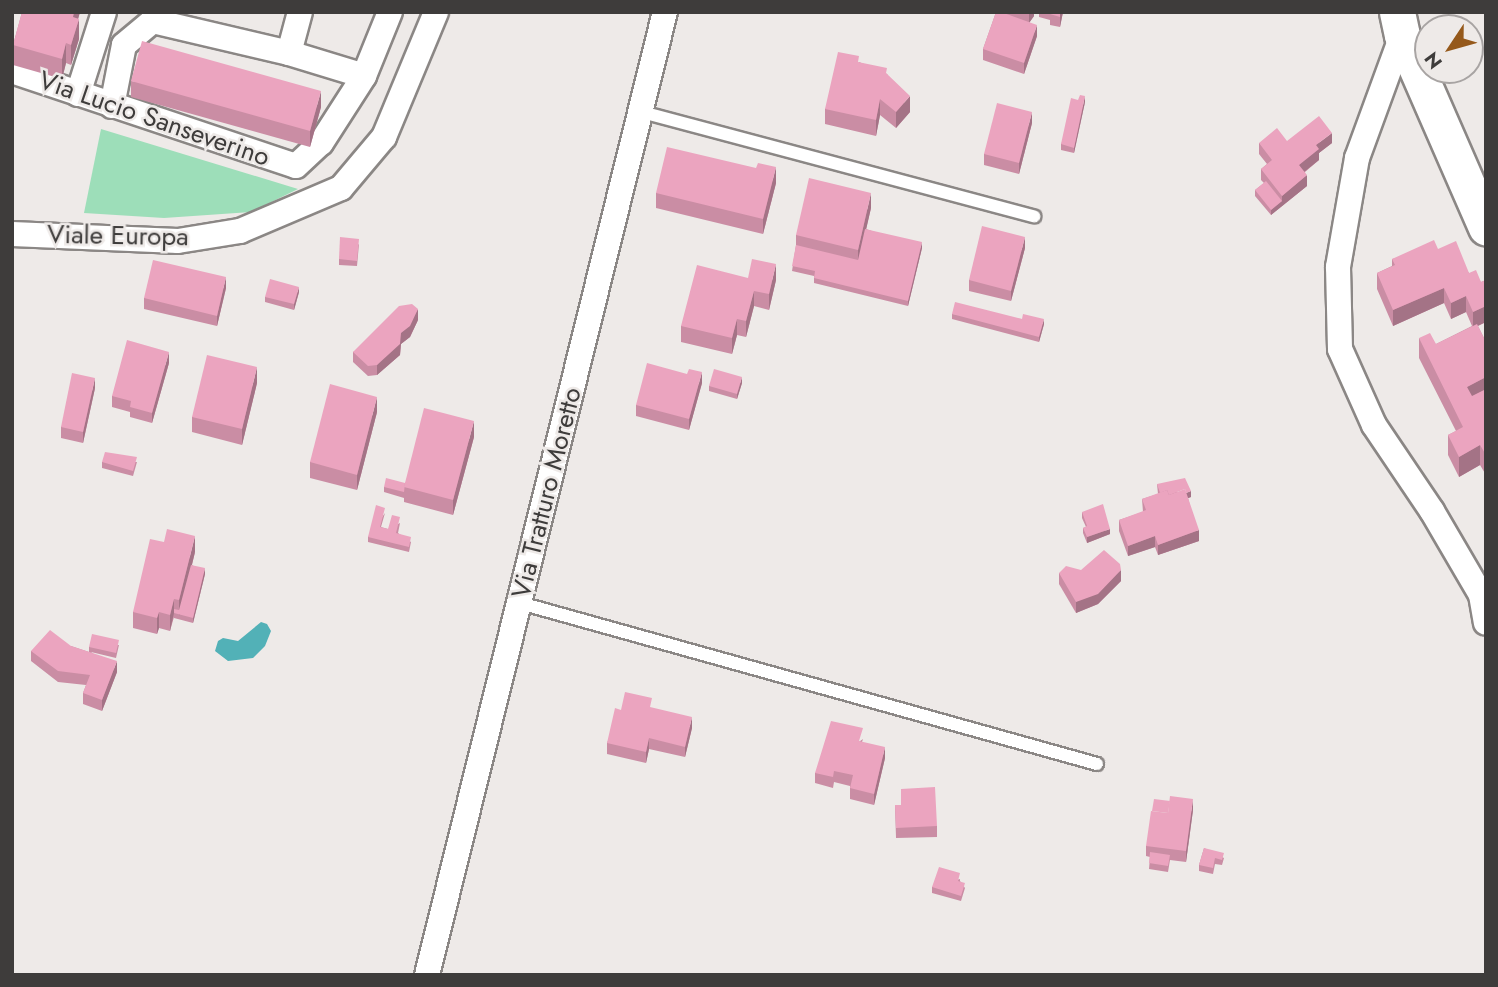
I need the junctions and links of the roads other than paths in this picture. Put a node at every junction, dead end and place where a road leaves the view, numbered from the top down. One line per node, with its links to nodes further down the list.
1 (104, 12): 11 (street)
2 (300, 12): 8 (street)
3 (390, 12): 10 (street)
4 (436, 12): 16 (street, Viale Europa)
5 (665, 12): 13 (street, Via Tratturo Moretto)
6 (154, 17): 8 (street); 12 (street)
7 (1399, 24): 15 (street); 18 (street)
8 (289, 53): 10 (street)
9 (12, 71): 11 (street, Via Lucio Sanseverino)
10 (363, 76): 12 (street, Via Lucio Sanseverino)
11 (78, 94): 12 (street, Via Lucio Sanseverino)
12 (112, 106)
13 (642, 112): 14 (lane); 17 (street, Via Tratturo Moretto)
14 (1034, 216)
15 (1486, 228)
16 (12, 234)
17 (520, 603): 19 (lane); 20 (street, Via Tratturo Moretto)
18 (1486, 623)
19 (1097, 764)
20 (427, 975)

